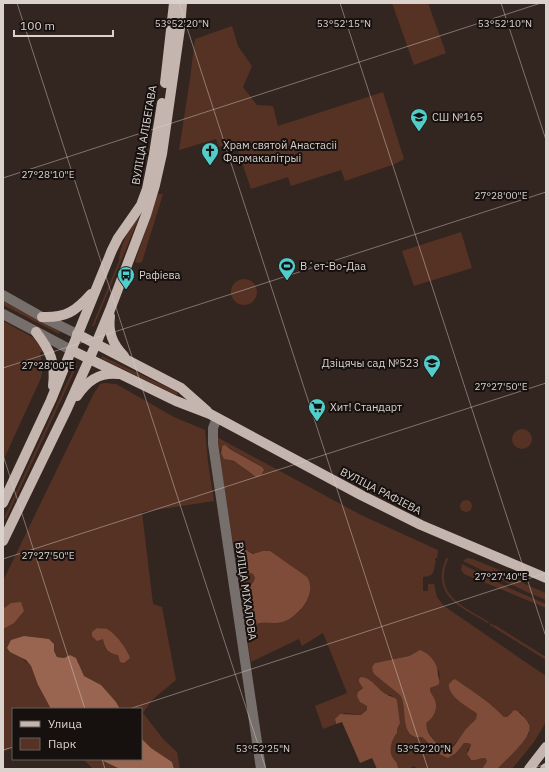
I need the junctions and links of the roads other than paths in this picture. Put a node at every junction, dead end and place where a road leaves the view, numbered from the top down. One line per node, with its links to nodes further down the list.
1 (174, 3): 3 (main road, ВУЛІЦА АЛІБЕГАВА)
2 (182, 3): 5 (main road, ВУЛІЦА АЛІБЕГАВА)
3 (97, 286): 7 (main road); 9 (main road, ВУЛІЦА АЛІБЕГАВА)
4 (3, 295): 7 (street)
5 (110, 310): 11 (main road, ВУЛІЦА АЛІБЕГАВА); 12 (main road)
6 (3, 314): 8 (street)
7 (42, 317): 9 (street)
8 (36, 332): 10 (street); 14 (main road)
9 (77, 334): 10 (main road, ВУЛІЦА АЛІБЕГАВА); 11 (main road, ВУЛІЦА РАФІЕВА)
10 (71, 350): 11 (main road, ВУЛІЦА РАФІЕВА); 14 (main road, ВУЛІЦА АЛІБЕГАВА)
11 (92, 352): 12 (main road, ВУЛІЦА РАФІЕВА); 13 (main road, ВУЛІЦА РАФІЕВА); 15 (main road, ВУЛІЦА АЛІБЕГАВА)
12 (131, 362): 16 (main road, ВУЛІЦА РАФІЕВА)
13 (123, 375): 15 (main road); 16 (main road, ВУЛІЦА РАФІЕВА)
14 (51, 400): 17 (main road)
15 (67, 409): 18 (main road)
16 (214, 416): 19 (main road, ВУЛІЦА РАФІЕВА); 21 (street, ВУЛІЦА МІХАЛОВА)
17 (3, 504)
18 (3, 541)
19 (546, 578)
20 (546, 747): 22 (main road)
21 (260, 769)
22 (529, 769)

